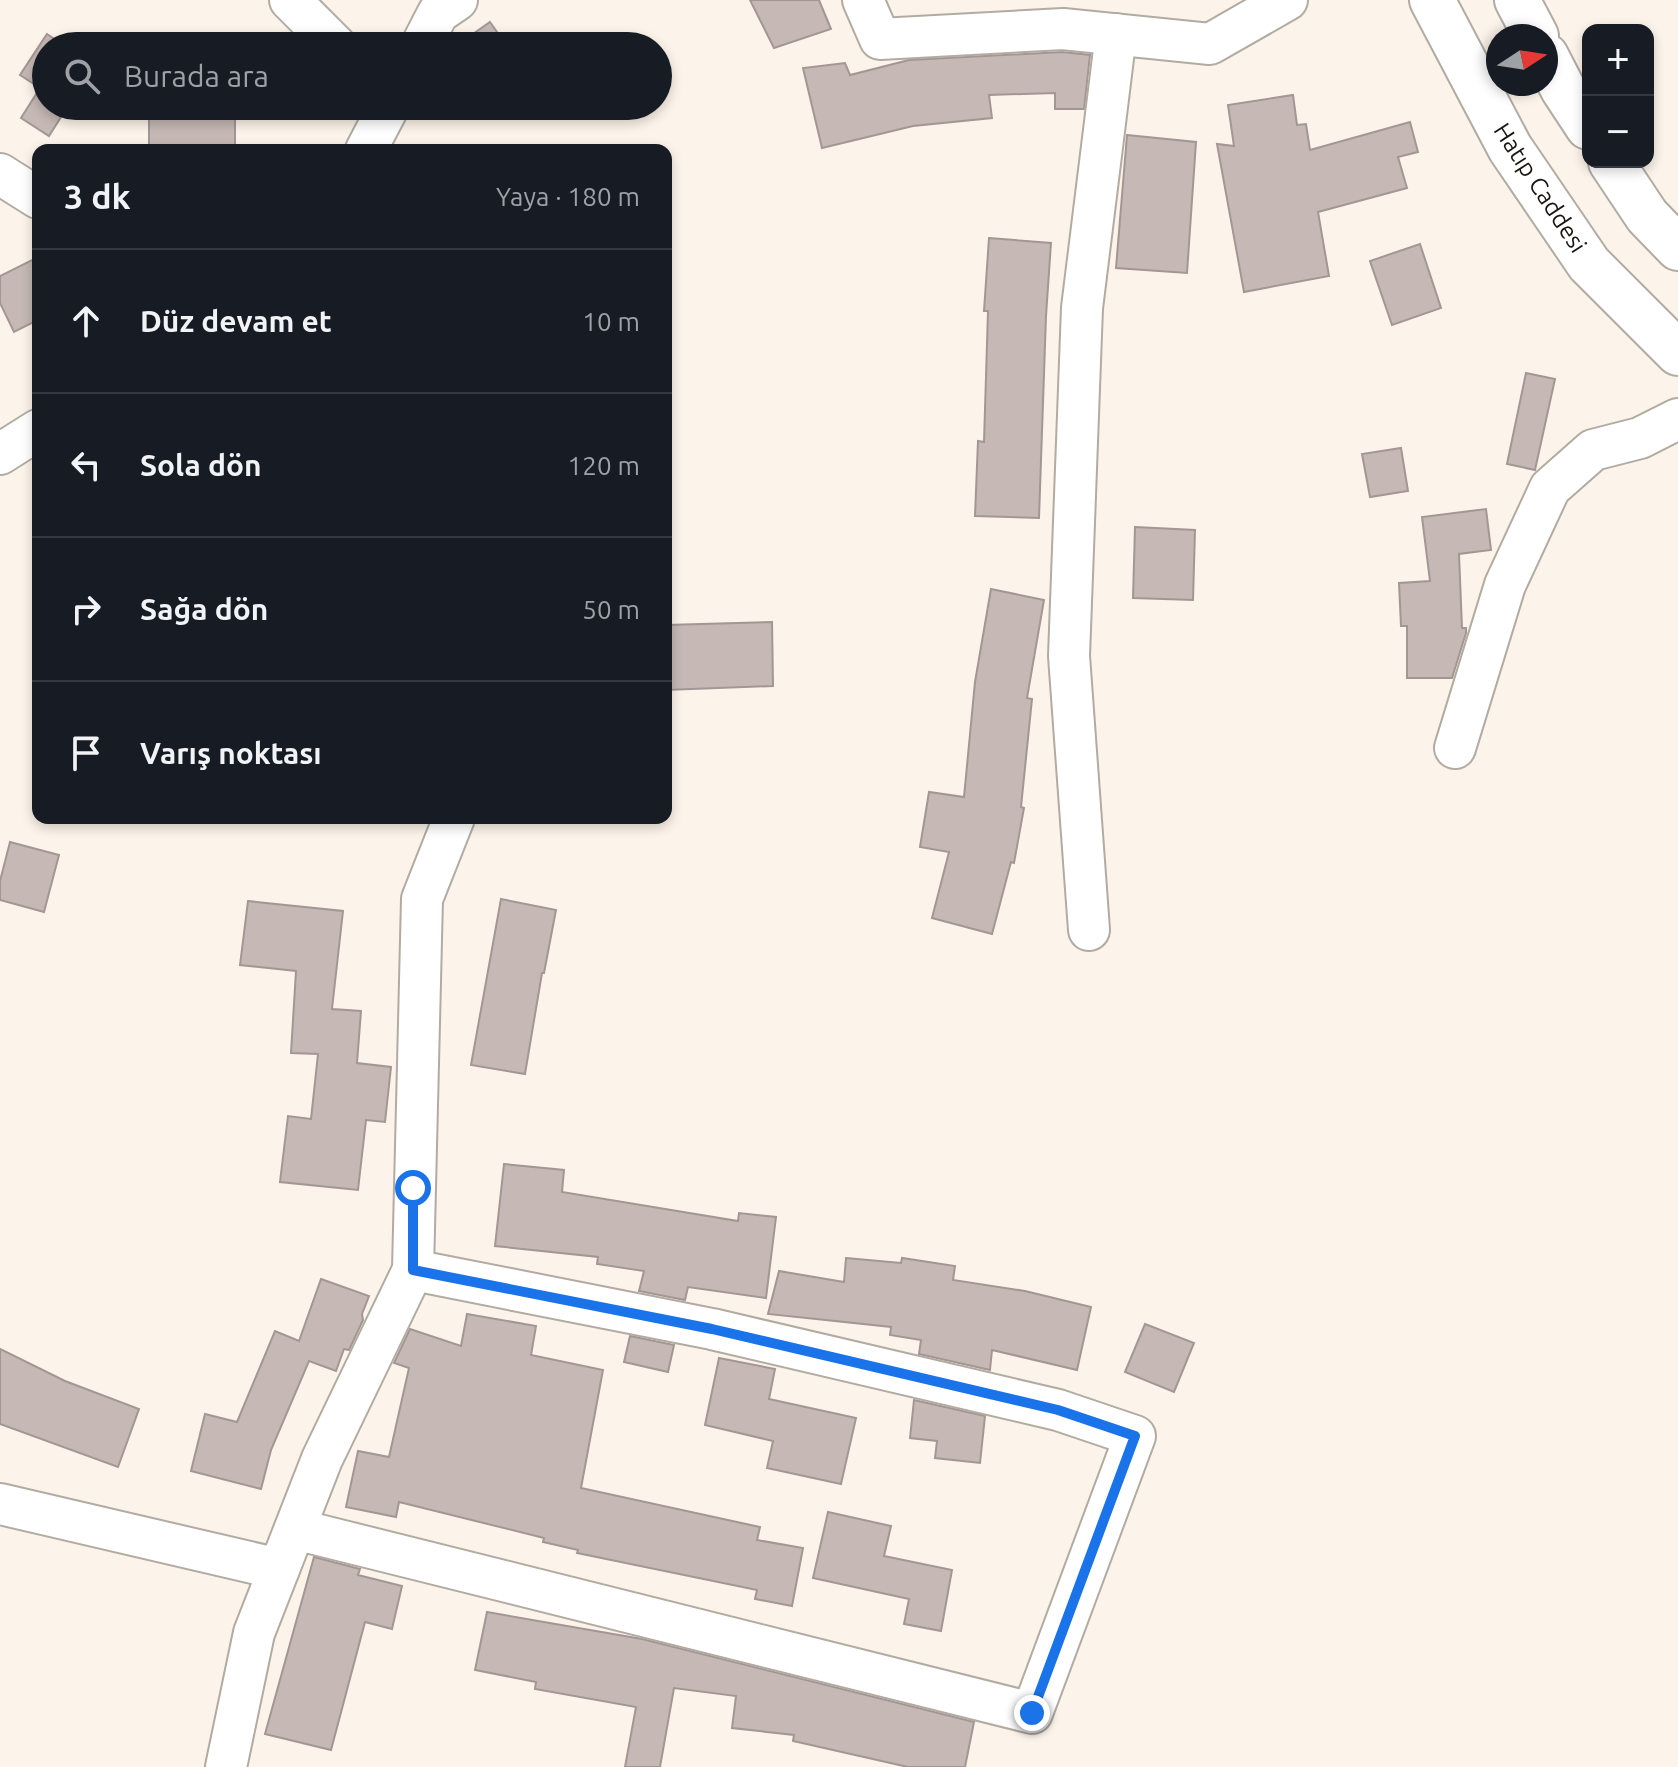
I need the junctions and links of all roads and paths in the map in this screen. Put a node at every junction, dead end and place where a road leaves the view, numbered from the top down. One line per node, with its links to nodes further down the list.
1 (290, 0): 8 (street)
2 (457, 0): 9 (street)
3 (863, 0): 10 (street)
4 (1287, 0): 10 (street)
5 (1432, 0): 19 (main road, Hatıp Caddesi)
6 (1517, 0): 7 (main road)
7 (1530, 24)
8 (322, 32)
9 (428, 32)
10 (1116, 34): 25 (street)
11 (1558, 79): 12 (main road)
12 (1582, 118)
13 (382, 120): 14 (street)
14 (369, 144)
15 (1615, 168): 18 (main road)
16 (0, 174): 17 (street)
17 (32, 194)
18 (1678, 248)
19 (1678, 353)
20 (1678, 419): 23 (street)
21 (32, 434): 22 (street)
22 (0, 454)
23 (1455, 748)
24 (452, 824): 26 (street)
25 (1089, 930)
26 (413, 1270): 28 (street); 28 (street)
27 (0, 1504): 29 (street)
28 (295, 1529): 29 (street)
29 (279, 1569): 30 (street)
30 (226, 1767)

